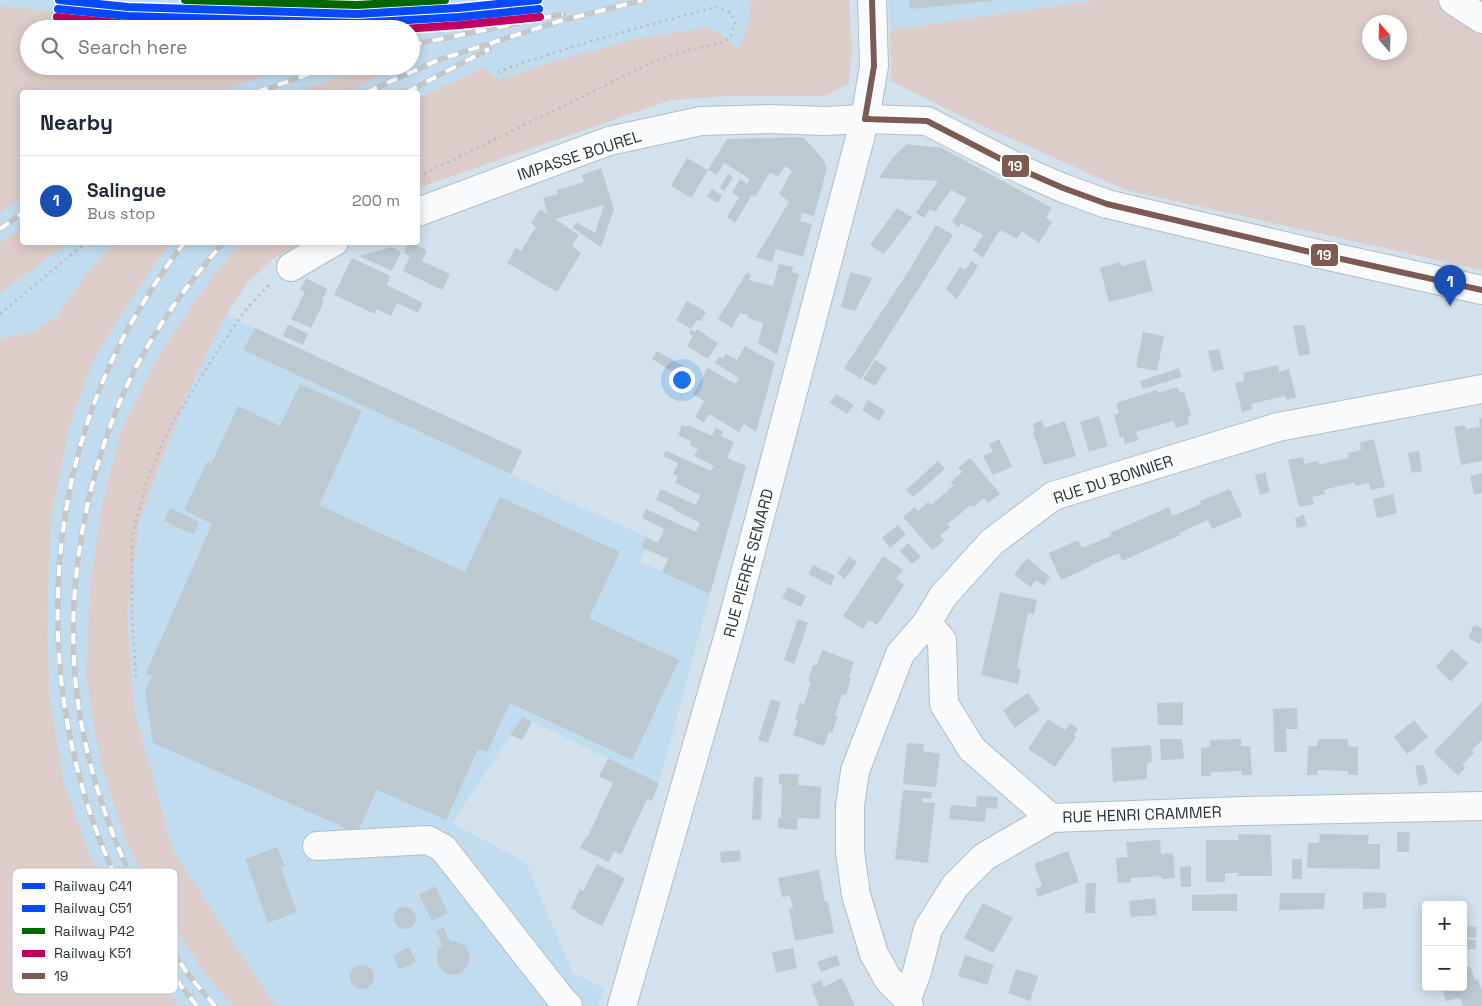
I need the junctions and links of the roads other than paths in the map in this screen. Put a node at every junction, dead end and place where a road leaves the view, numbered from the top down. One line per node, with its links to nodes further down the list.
1 (872, 0): 4 (street, RUE PIERRE SEMARD)
2 (1453, 0): 3 (street)
3 (1482, 19)
4 (865, 119): 5 (street, IMPASSE BOUREL); 8 (street, IMPASSE BOUREL); 16 (street, RUE PIERRE SEMARD)
5 (420, 211)
6 (328, 245): 7 (street)
7 (291, 267)
8 (1482, 290)
9 (1482, 389): 10 (street, RUE DU BONNIER)
10 (927, 623): 12 (street); 14 (street, RUE DU BONNIER)
11 (1482, 806): 12 (street, RUE HENRI CRAMMER)
12 (1050, 818): 14 (street, RUE HENRI CRAMMER)
13 (317, 846): 15 (street)
14 (908, 1003)
15 (568, 1006)
16 (622, 1006)

